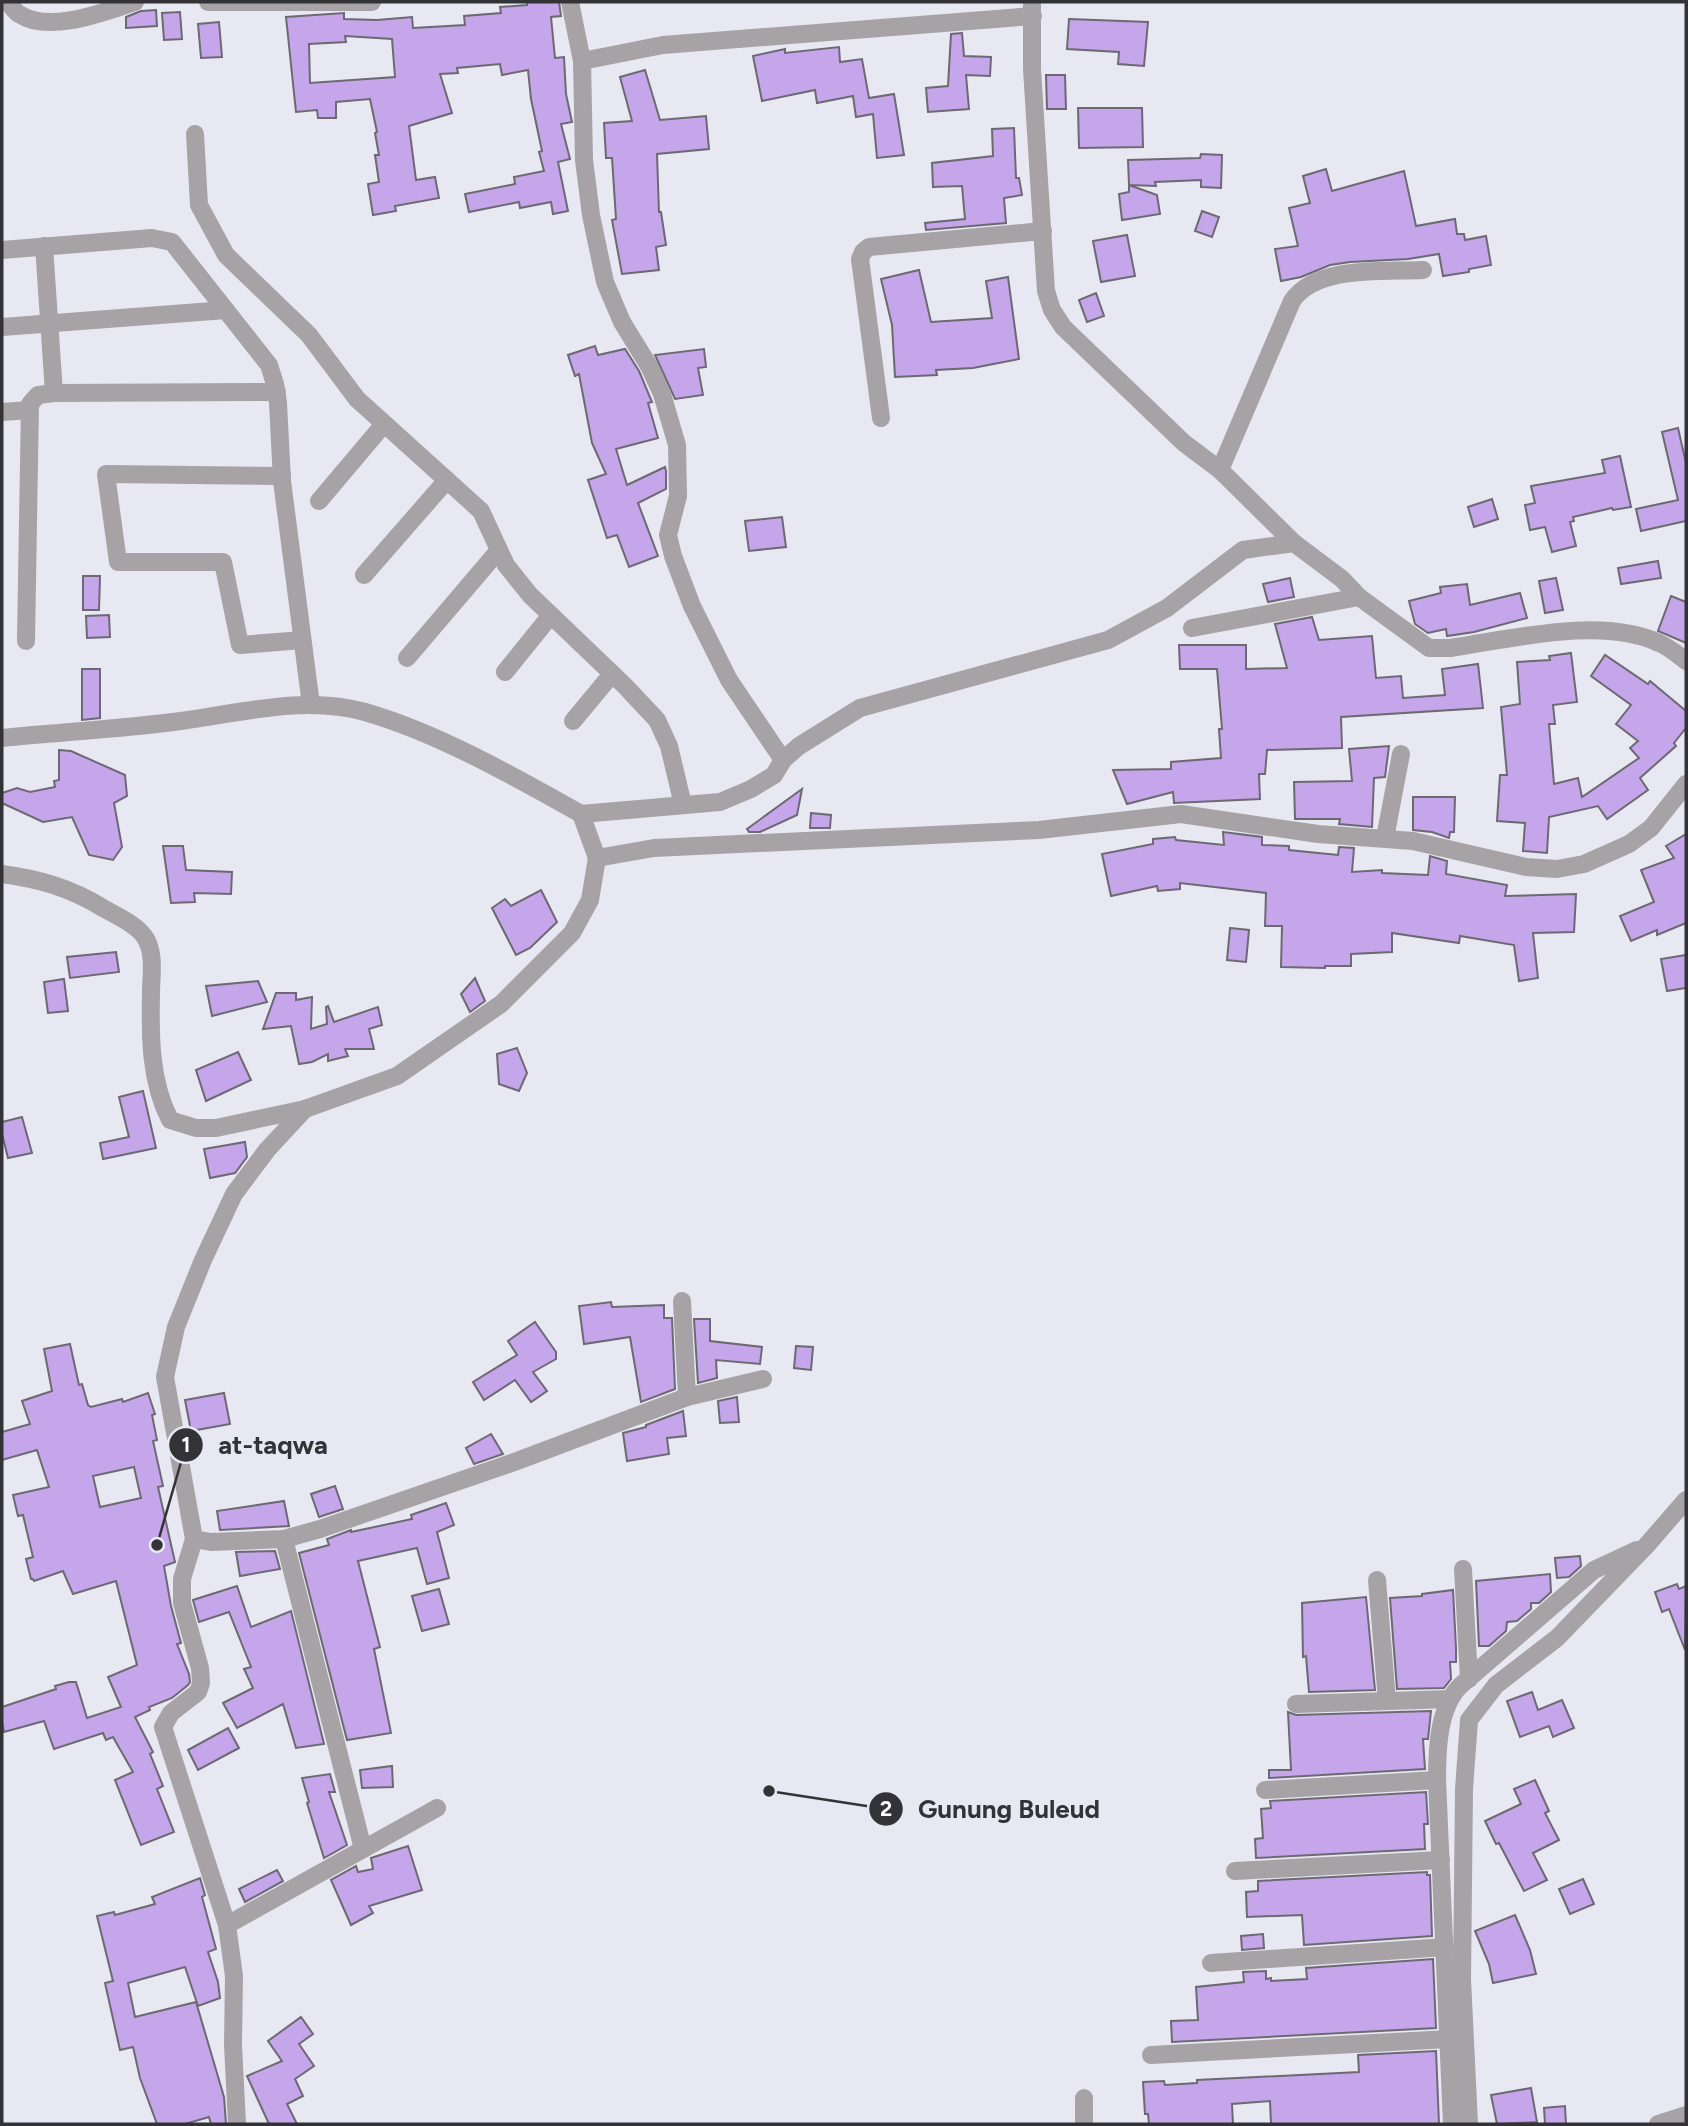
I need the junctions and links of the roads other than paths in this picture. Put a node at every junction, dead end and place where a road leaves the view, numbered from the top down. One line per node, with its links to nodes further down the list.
1 (8, 2): 2 (street)
2 (135, 2)
3 (208, 2): 4 (street)
4 (372, 2)
5 (570, 2): 7 (street)
6 (1032, 9): 7 (street); 9 (street)
7 (582, 61): 42 (street)
8 (195, 134): 21 (street)
9 (1043, 231): 20 (street); 22 (street)
10 (44, 246): 11 (street); 13 (street); 14 (street)
11 (2, 250)
12 (1423, 270): 22 (street)
13 (226, 310): 14 (street); 16 (street)
14 (51, 323): 15 (street); 17 (street)
15 (2, 327)
16 (277, 391): 17 (street); 23 (street)
17 (54, 393): 18 (street)
18 (29, 410): 19 (street); 33 (street)
19 (2, 412)
20 (881, 418)
21 (384, 424): 24 (street); 25 (street)
22 (1220, 470): 26 (street)
23 (282, 476): 32 (street); 32 (street)
24 (447, 480): 27 (street); 28 (street)
25 (319, 501)
26 (1294, 543): 29 (street); 42 (street)
27 (499, 550): 30 (street); 34 (street)
28 (364, 576)
29 (1359, 597): 31 (street); 35 (street)
30 (551, 615): 36 (street); 37 (street)
31 (1192, 628)
32 (302, 640): 38 (street)
33 (26, 641)
34 (407, 658)
35 (1686, 661)
36 (505, 672)
37 (612, 674): 39 (street); 44 (street)
38 (311, 705): 40 (street); 45 (street)
39 (573, 721)
40 (2, 738)
41 (1401, 754): 46 (street)
42 (783, 760): 44 (street)
43 (1686, 784): 46 (street)
44 (683, 805): 45 (street)
45 (581, 814): 47 (street)
46 (1384, 838): 47 (street)
47 (597, 858): 49 (street)
48 (2, 874): 49 (street)
49 (305, 1109): 54 (street)
50 (682, 1301): 52 (street)
51 (763, 1379): 52 (street)
52 (687, 1397): 55 (street)
53 (1686, 1500): 56 (street)
54 (194, 1539): 55 (street); 69 (street)
55 (284, 1539): 66 (street)
56 (1646, 1546): 59 (street); 79 (street)
57 (1463, 1569): 59 (street)
58 (1377, 1580): 61 (street)
59 (1469, 1679): 60 (street)
60 (1450, 1699): 61 (street); 63 (street)
61 (1387, 1701): 62 (street)
62 (1296, 1704)
63 (1437, 1780): 64 (street); 67 (street)
64 (1265, 1790)
65 (437, 1808): 66 (street)
66 (363, 1849): 69 (street)
67 (1441, 1860): 68 (street); 70 (street)
68 (1235, 1871)
69 (227, 1925): 76 (street)
70 (1445, 1947): 71 (street); 72 (street)
71 (1211, 1963)
72 (1449, 2039): 73 (street); 78 (street)
73 (1151, 2054)
74 (1084, 2098): 77 (street)
75 (1686, 2115): 80 (street)
76 (237, 2124)
77 (1084, 2124)
78 (1452, 2124)
79 (1469, 2124)
80 (1658, 2124)

